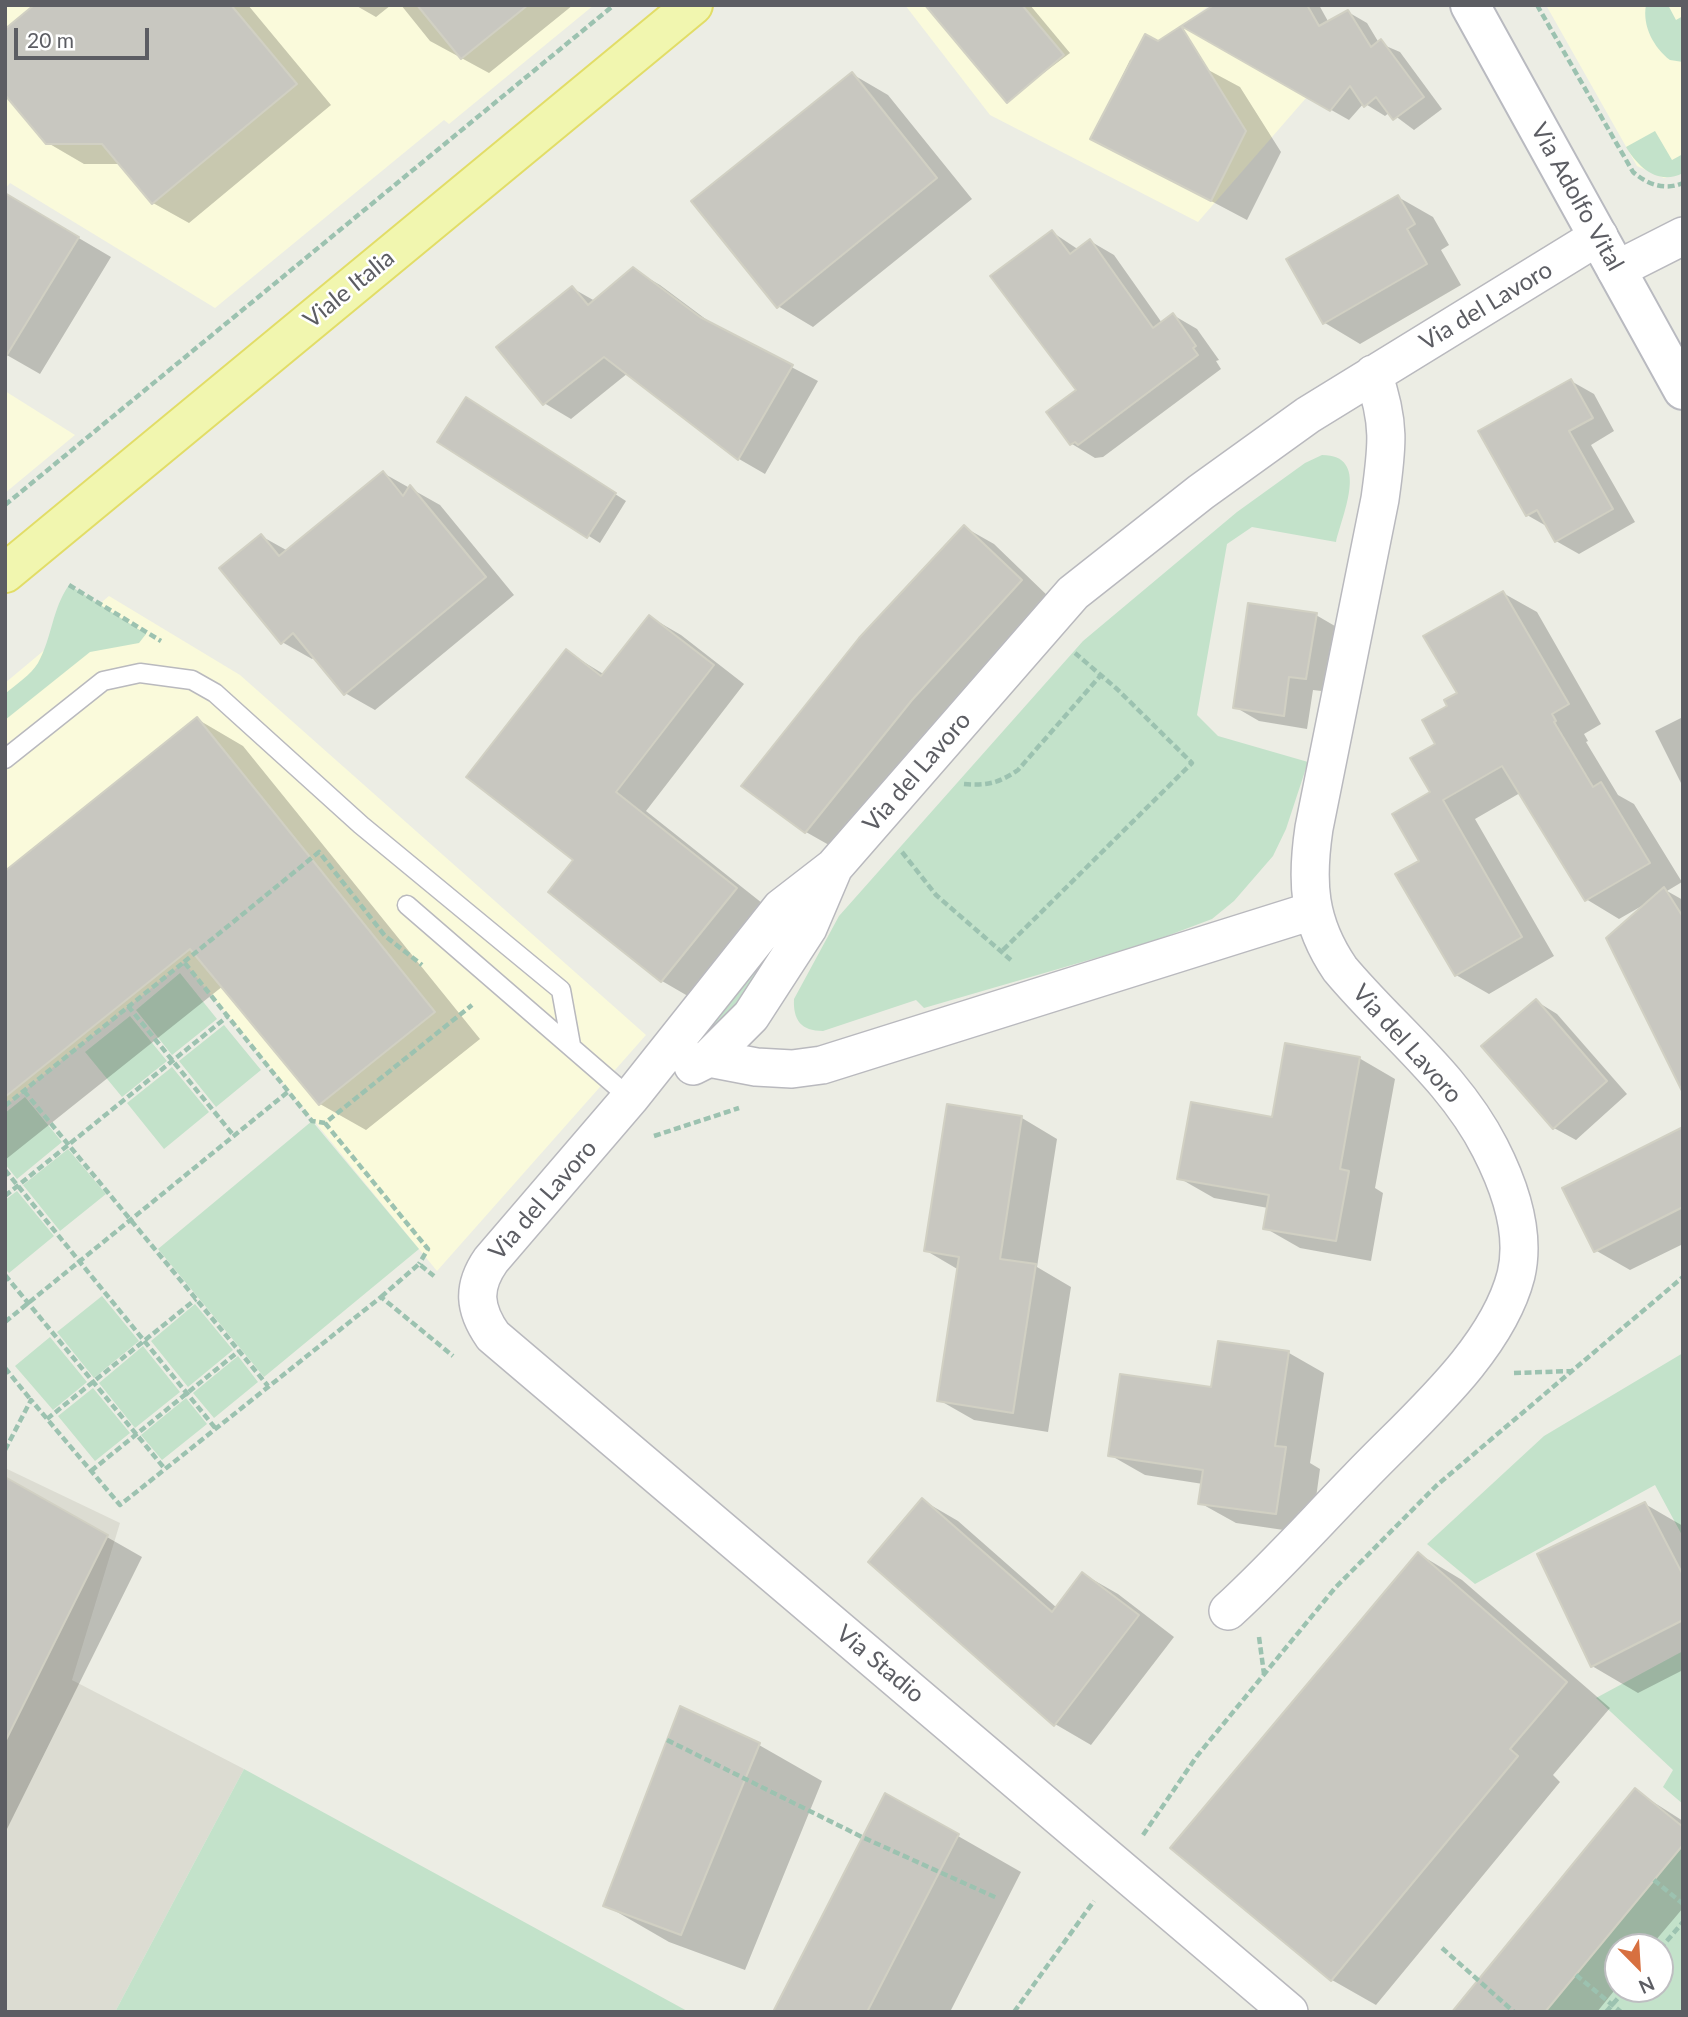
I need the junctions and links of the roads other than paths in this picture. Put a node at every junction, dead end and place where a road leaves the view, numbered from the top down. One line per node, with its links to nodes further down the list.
1 (693, 5): 8 (main road, Viale Italia)
2 (1470, 5): 3 (street, Via Adolfo Vital)
3 (1599, 236): 5 (street, Via Adolfo Vital); 6 (street, Via del Lavoro)
4 (1683, 236): 5 (street)
5 (1616, 270): 7 (street, Via Adolfo Vital)
6 (1373, 374): 10 (street, Via del Lavoro); 12 (street, Via del Lavoro)
7 (1683, 390)
8 (5, 573)
9 (5, 759): 13 (lane)
10 (834, 867): 14 (street, Via del Lavoro); 15 (street, Via del Lavoro)
11 (407, 905): 13 (lane)
12 (1312, 911): 14 (street); 17 (street, Via del Lavoro)
13 (571, 1045): 15 (lane)
14 (709, 1058): 15 (street, Via del Lavoro)
15 (630, 1098): 16 (street, Via del Lavoro)
16 (479, 1310): 18 (street, Via Stadio)
17 (1227, 1611)
18 (1289, 2012)

